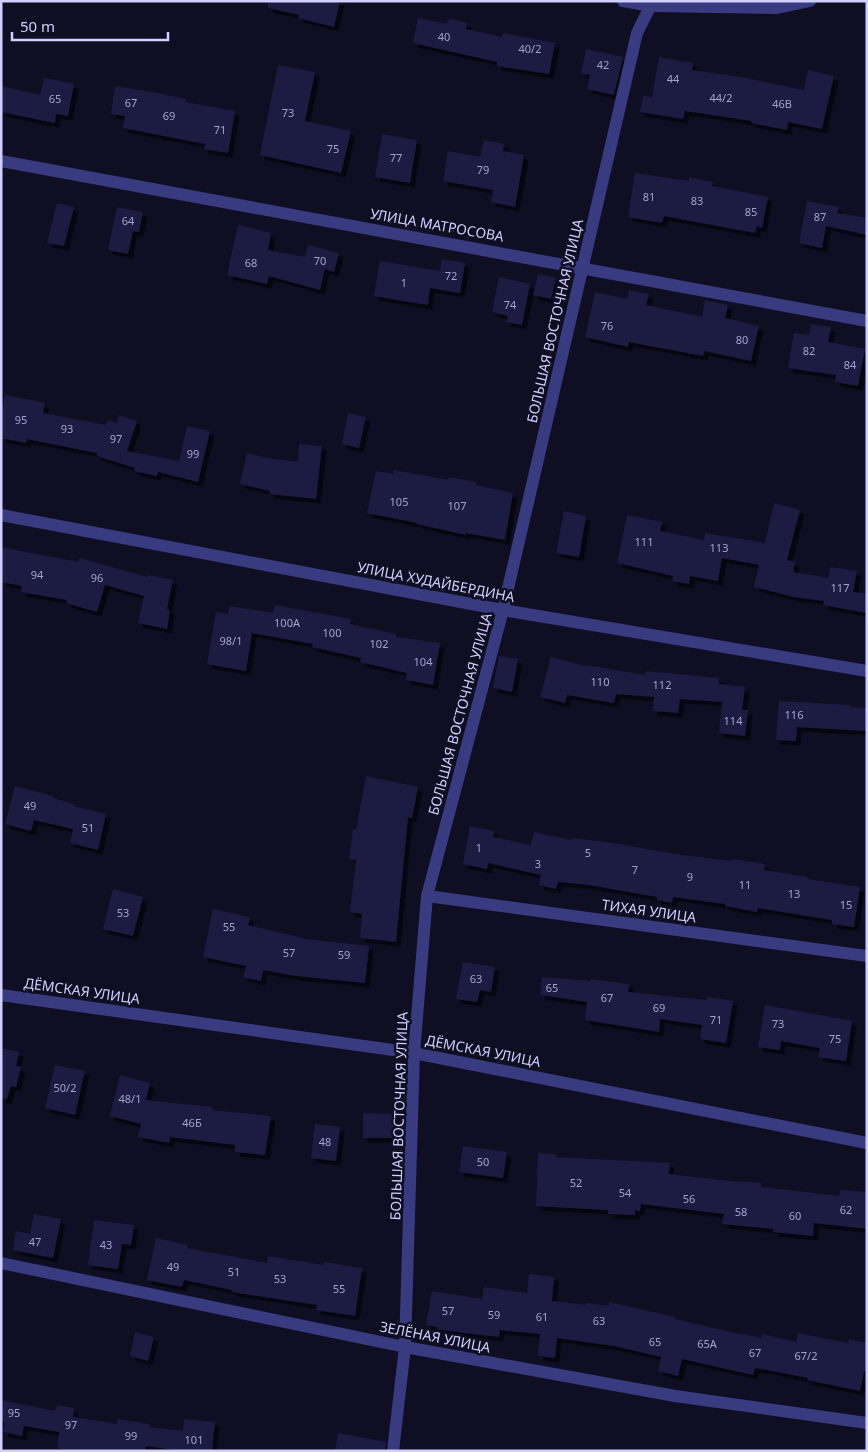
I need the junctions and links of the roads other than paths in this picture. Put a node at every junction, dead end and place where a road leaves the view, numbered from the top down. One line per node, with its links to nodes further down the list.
1 (623, 1): 3 (street)
2 (810, 1): 3 (street)
3 (652, 4): 5 (street, БОЛЬШАЯ ВОСТОЧНАЯ УЛИЦА)
4 (1, 161): 5 (street, УЛИЦА МАТРОСОВА)
5 (583, 267): 6 (street, УЛИЦА МАТРОСОВА); 8 (street, БОЛЬШАЯ ВОСТОЧНАЯ УЛИЦА)
6 (867, 321)
7 (1, 515): 8 (street, УЛИЦА ХУДАЙБЕРДИНА)
8 (503, 610): 9 (street, УЛИЦА ХУДАЙБЕРДИНА); 10 (street, БОЛЬШАЯ ВОСТОЧНАЯ УЛИЦА)
9 (867, 671)
10 (427, 896): 11 (street, ТИХАЯ УЛИЦА); 13 (street, БОЛЬШАЯ ВОСТОЧНАЯ УЛИЦА)
11 (867, 956)
12 (1, 995): 13 (street, ДЁМСКАЯ УЛИЦА)
13 (414, 1053): 14 (street, ДЁМСКАЯ УЛИЦА); 16 (street, БОЛЬШАЯ ВОСТОЧНАЯ УЛИЦА)
14 (867, 1143)
15 (1, 1263): 16 (street, ЗЕЛЁНАЯ УЛИЦА)
16 (405, 1347): 17 (street, ЗЕЛЁНАЯ УЛИЦА); 18 (street, БОЛЬШАЯ ВОСТОЧНАЯ УЛИЦА)
17 (867, 1423)
18 (393, 1451)

